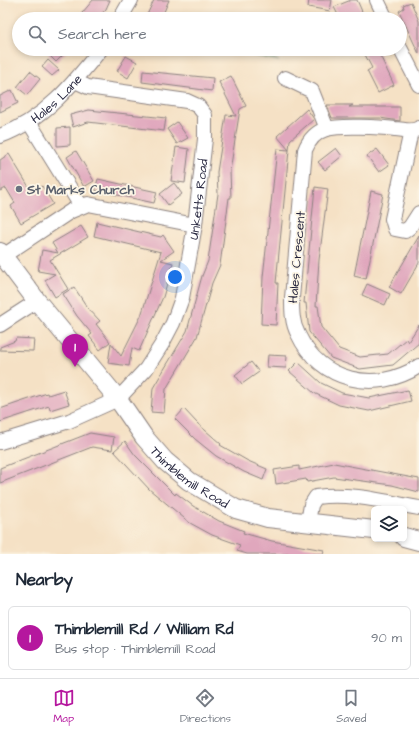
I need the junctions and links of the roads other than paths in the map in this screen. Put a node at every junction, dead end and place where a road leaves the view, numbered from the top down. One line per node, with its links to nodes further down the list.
1 (131, 0): 3 (street)
2 (377, 0): 4 (street)
3 (124, 12)
4 (383, 12)
5 (95, 56): 8 (street, Hales Lane)
6 (404, 56): 9 (street)
7 (285, 78): 11 (street)
8 (75, 81): 10 (street, Hales Lane); 16 (street, Unketts Road)
9 (419, 85)
10 (29, 122): 13 (street, Hales Lane); 14 (street)
11 (327, 129): 12 (street); 20 (street, Hales Crescent)
12 (416, 130): 15 (street)
13 (0, 136)
14 (81, 206): 16 (street); 17 (street)
15 (419, 213)
16 (195, 225): 21 (street, Unketts Road)
17 (2, 254): 18 (main road, Thimblemill Road)
18 (37, 301): 19 (street); 21 (main road, Thimblemill Road)
19 (0, 324)
20 (419, 366)
21 (118, 400): 22 (street); 24 (main road, Thimblemill Road)
22 (0, 442)
23 (419, 508): 24 (street)
24 (308, 522): 25 (main road, Thimblemill Road)
25 (371, 530)
26 (407, 538): 27 (main road)
27 (419, 541)

